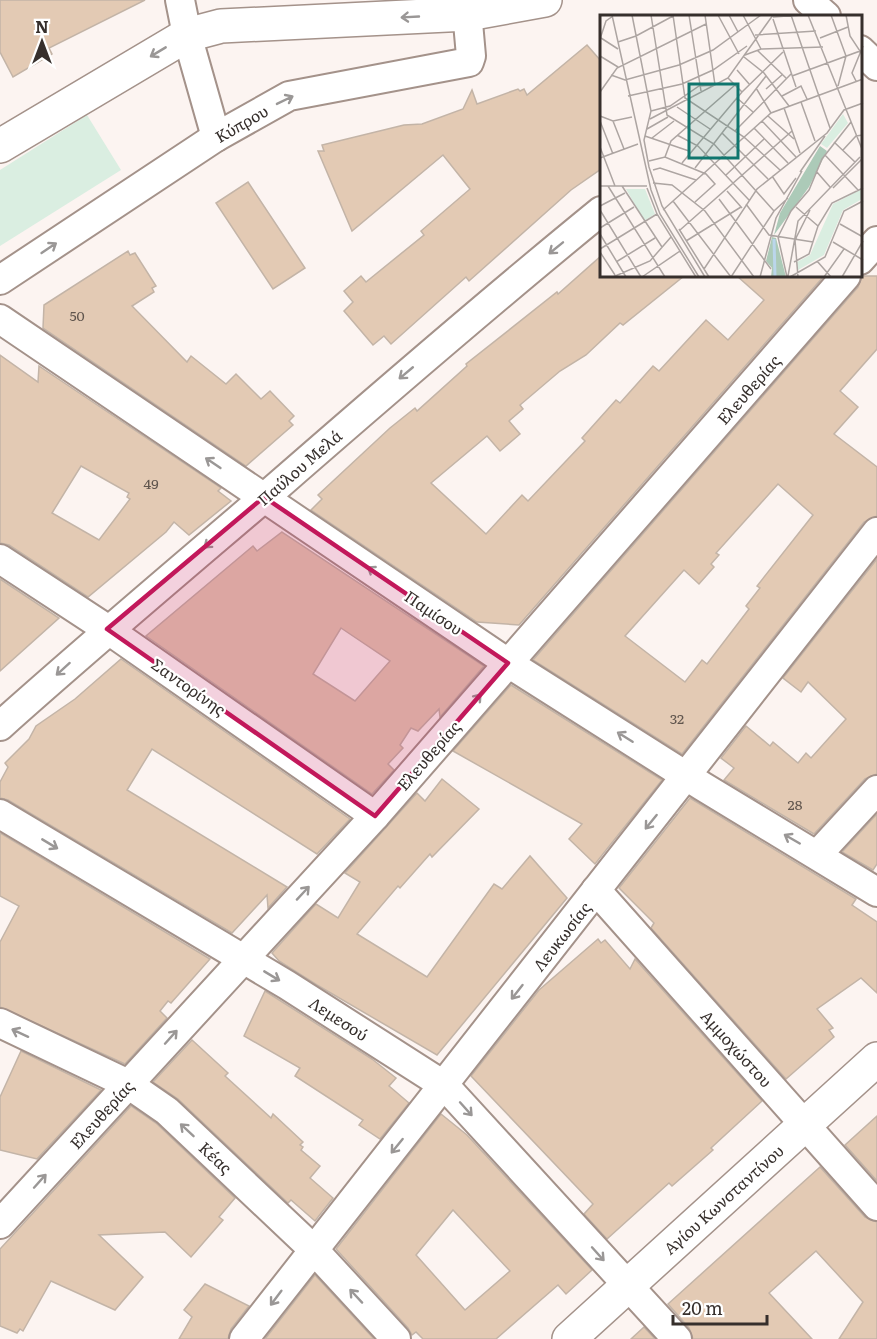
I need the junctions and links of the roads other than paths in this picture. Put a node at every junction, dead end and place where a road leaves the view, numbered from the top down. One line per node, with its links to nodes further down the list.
1 (180, 0): 6 (street)
2 (545, 0): 4 (street)
3 (808, 0): 5 (street)
4 (467, 7): 6 (street, one-way to 6); 9 (street, Κύπρου, one-way to 4)
5 (825, 15)
6 (187, 35): 9 (street); 10 (street, one-way to 10)
7 (862, 51): 8 (street)
8 (877, 66)
9 (216, 137): 13 (street, Κύπρου, one-way to 9)
10 (0, 146)
11 (600, 212): 15 (street, Παύλου Μελά, one-way to 15)
12 (848, 278): 19 (street, Ελευθερίας)
13 (0, 280)
14 (0, 319): 15 (street, Παμίσου, one-way to 14)
15 (264, 497): 18 (street, Παύλου Μελά, one-way to 18); 19 (street, Παμίσου, one-way to 15)
16 (877, 532): 21 (street, Λευκωσίας)
17 (0, 559): 18 (street, Σαντορίνης)
18 (107, 630): 20 (street, Παύλου Μελά, one-way to 20); 24 (street, Σαντορίνης)
19 (508, 663): 21 (street, Παμίσου, one-way to 19); 24 (street, Ελευθερίας, one-way to 19)
20 (0, 726)
21 (688, 777): 25 (street, Παμίσου, one-way to 21); 26 (street, Λευκωσίας, one-way to 26)
22 (877, 790): 25 (street)
23 (0, 814): 28 (street, Λεμεσού, one-way to 28)
24 (375, 816): 28 (street, Ελευθερίας, one-way to 24)
25 (818, 854): 27 (street, Παμίσου)
26 (596, 890): 32 (street, Λευκωσίας, one-way to 32); 33 (street, Αμμοχώστου)
27 (877, 892)
28 (242, 958): 31 (street, Ελευθερίας, one-way to 28); 32 (street, Λεμεσού, one-way to 32)
29 (0, 1023): 31 (street, Κέας, one-way to 29)
30 (877, 1059): 33 (street, Αγίου Κωνσταντίνου)
31 (128, 1084): 35 (street, Ελευθερίας, one-way to 31); 36 (street, Κέας, one-way to 31)
32 (445, 1086): 36 (street, Λευκωσίας, one-way to 36); 37 (street, Λεμεσού, one-way to 37)
33 (806, 1124): 34 (street, Αμμοχώστου); 37 (street, Αγίου Κωνσταντίνου)
34 (877, 1206)
35 (4, 1215)
36 (313, 1249): 38 (street, Λευκωσίας, one-way to 38); 39 (street, Κέας, one-way to 36)
37 (627, 1286): 40 (street, Αγίου Κωνσταντίνου); 41 (street, Λεμεσού)
38 (244, 1339)
39 (396, 1339)
40 (569, 1339)
41 (677, 1339)

